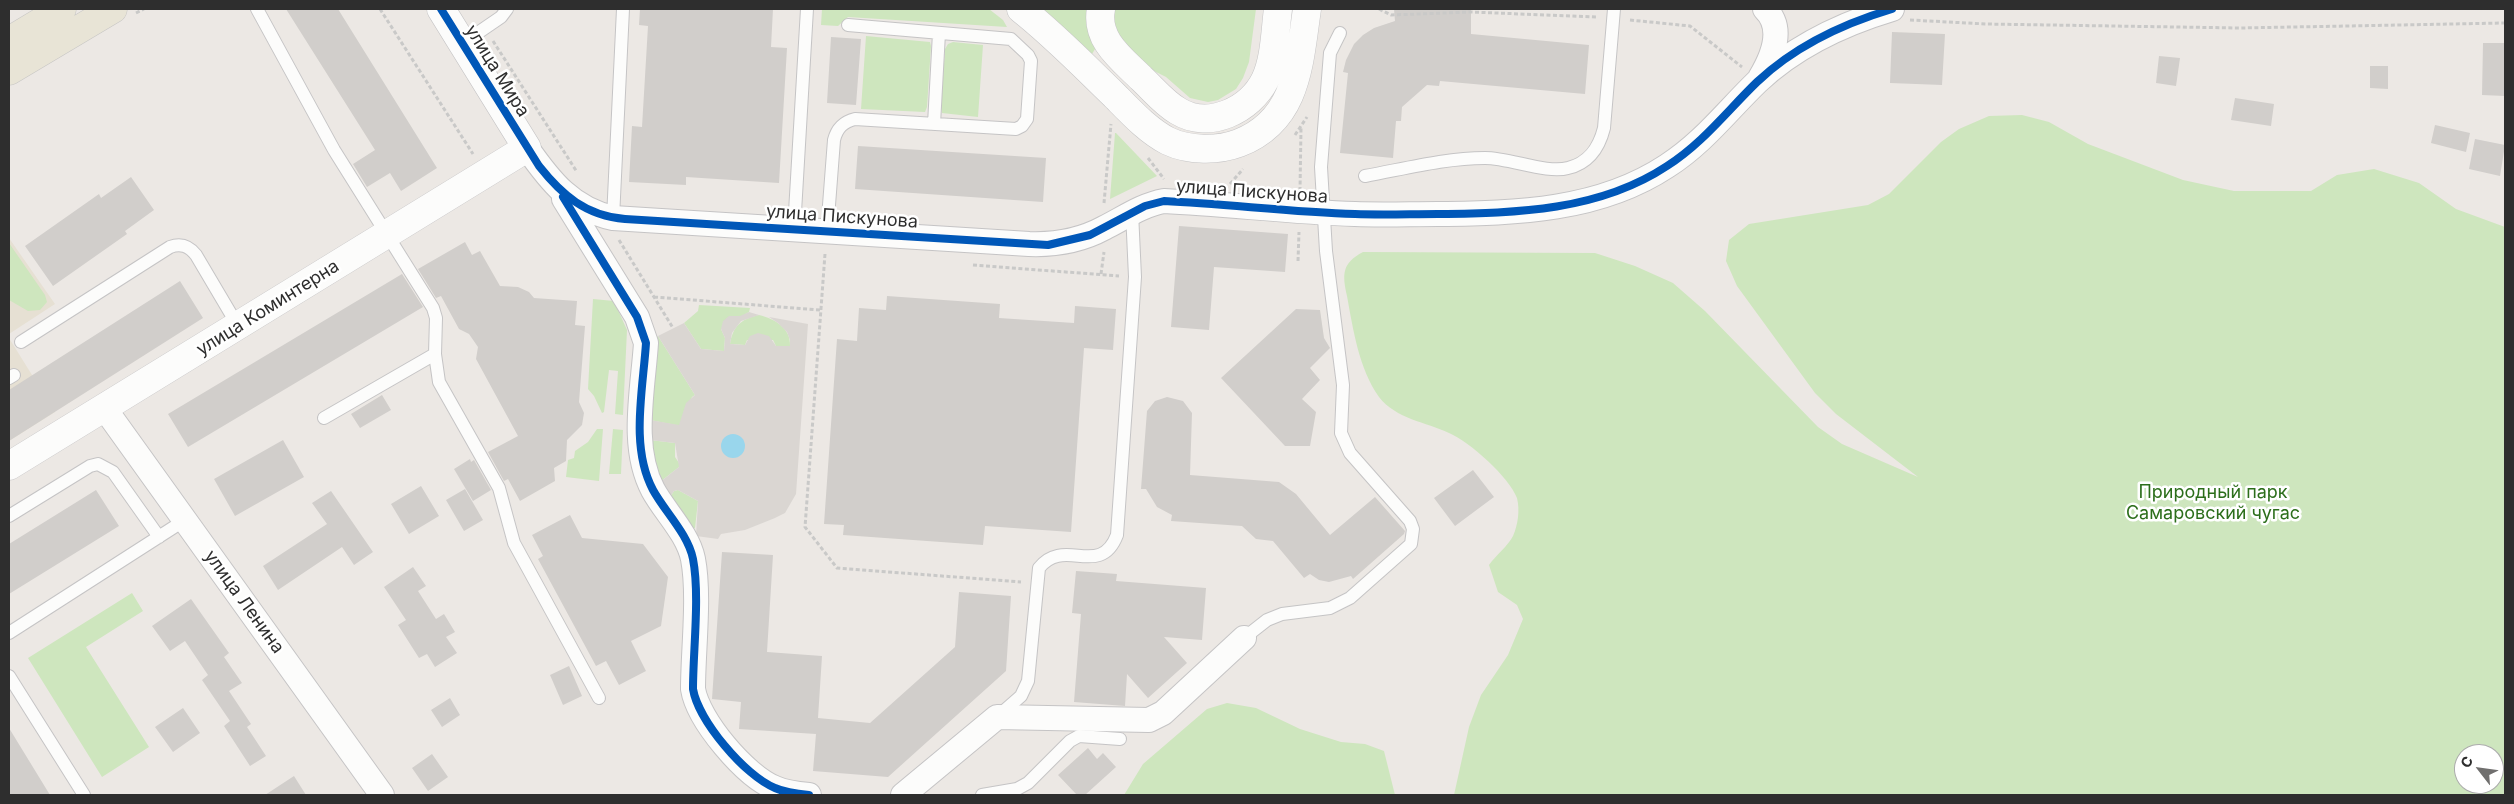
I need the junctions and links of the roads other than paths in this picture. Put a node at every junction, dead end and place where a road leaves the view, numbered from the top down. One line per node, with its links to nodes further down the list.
1 (62, 9): 18 (main road)
2 (113, 9): 20 (main road)
3 (257, 9): 31 (lane)
4 (441, 9): 19 (street, улица Мира)
5 (507, 9): 19 (lane)
6 (623, 9): 28 (lane)
7 (808, 9): 29 (lane)
8 (1021, 9): 11 (street)
9 (1102, 9): 10 (street)
10 (1278, 9)
11 (1307, 9)
12 (1765, 9): 21 (street, улица Пискунова)
13 (1614, 14): 24 (lane)
14 (1898, 14): 21 (street, улица Пискунова)
15 (848, 25): 17 (lane)
16 (1340, 32): 27 (lane)
17 (939, 33): 22 (lane); 22 (lane)
18 (9, 41)
19 (462, 43): 23 (street, улица Мира)
20 (9, 71)
21 (1751, 75): 27 (street, улица Пискунова)
22 (934, 124): 30 (lane)
23 (533, 157): 25 (street, улица Пискунова); 31 (street, улица Коминтерна)
24 (1365, 176)
25 (556, 188): 28 (street, улица Пискунова); 32 (street)
26 (1132, 212): 27 (street, улица Пискунова); 30 (street, улица Пискунова); 46 (lane)
27 (1324, 212): 43 (lane)
28 (619, 218): 29 (street, улица Пискунова); 32 (street)
29 (794, 229): 30 (street, улица Пискунова)
30 (827, 231)
31 (388, 234): 33 (street, улица Коминтерна); 35 (lane)
32 (602, 258): 50 (street)
33 (238, 326): 34 (lane); 36 (street, улица Коминтерна)
34 (21, 342)
35 (435, 354): 37 (lane); 45 (lane)
36 (105, 409): 38 (street, улица Коминтерна); 40 (street, улица Ленина)
37 (324, 418)
38 (9, 466)
39 (9, 516): 41 (lane)
40 (185, 520): 41 (lane); 49 (street, улица Ленина)
41 (159, 537): 42 (lane)
42 (9, 633)
43 (1244, 638): 46 (street)
44 (9, 676): 48 (lane)
45 (599, 698)
46 (997, 717): 51 (street)
47 (1120, 739): 52 (lane)
48 (84, 795)
49 (382, 795)
50 (809, 795)
51 (903, 795)
52 (982, 795)

